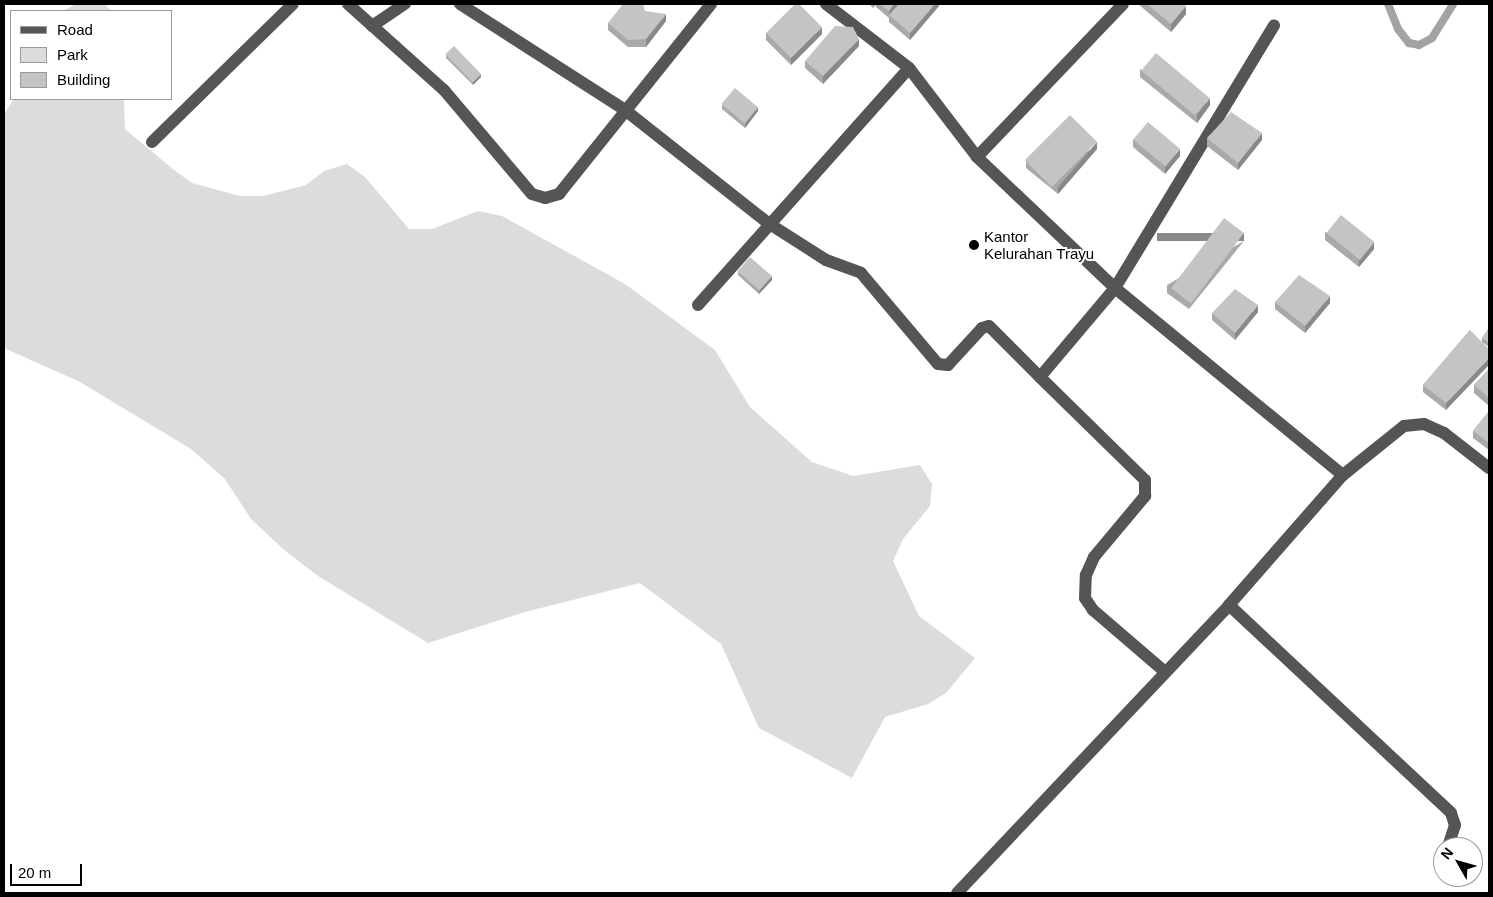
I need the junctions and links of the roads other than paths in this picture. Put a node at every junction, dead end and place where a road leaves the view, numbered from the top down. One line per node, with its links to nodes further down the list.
1 (293, 4): 12 (street)
2 (348, 4): 9 (street)
3 (405, 4): 9 (street)
4 (460, 4): 11 (street)
5 (711, 4): 11 (street)
6 (826, 4): 10 (street)
7 (1123, 4): 13 (street)
8 (1274, 25): 15 (street)
9 (372, 26): 11 (street)
10 (910, 68): 13 (street); 14 (street)
11 (625, 110): 14 (street)
12 (152, 142)
13 (977, 157): 15 (street)
14 (768, 222): 16 (street); 17 (street)
15 (1115, 288): 17 (street); 19 (street)
16 (698, 305)
17 (1040, 376): 21 (street)
18 (1489, 468): 19 (street)
19 (1343, 475): 20 (street)
20 (1229, 605): 21 (street); 22 (street)
21 (1164, 670): 23 (street)
22 (1451, 837)
23 (957, 893)

